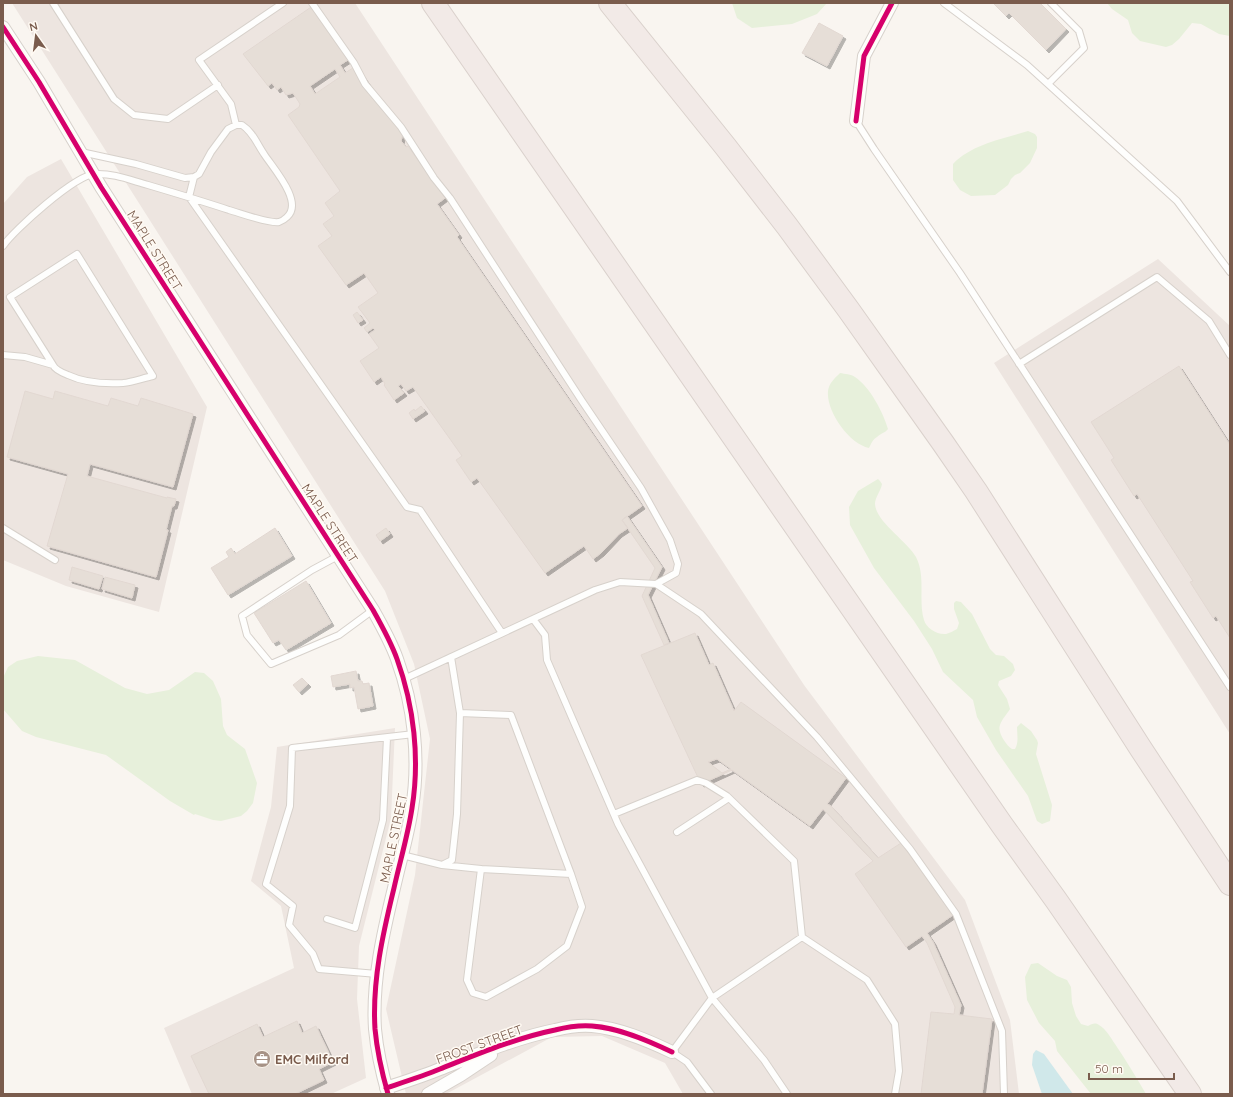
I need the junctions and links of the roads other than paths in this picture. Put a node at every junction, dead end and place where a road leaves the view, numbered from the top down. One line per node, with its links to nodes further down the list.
1 (54, 3): 12 (lane)
2 (283, 3): 12 (lane)
3 (312, 3): 28 (lane)
4 (433, 3): 58 (highway)
5 (610, 3): 45 (highway)
6 (892, 3): 13 (street)
7 (944, 3): 9 (lane)
8 (1051, 3): 11 (lane)
9 (954, 5): 11 (lane)
10 (3, 27): 15 (street, MAPLE STREET)
11 (1048, 84): 20 (lane)
12 (218, 85): 14 (lane)
13 (856, 120): 23 (lane)
14 (236, 125): 17 (lane); 18 (lane)
15 (80, 152): 16 (street, MAPLE STREET); 17 (lane)
16 (94, 174): 18 (lane); 19 (lane); 26 (street, MAPLE STREET)
17 (194, 177): 18 (lane)
18 (190, 197): 31 (lane)
19 (3, 246)
20 (1230, 272)
21 (3, 355): 24 (lane)
22 (1230, 355): 23 (lane)
23 (1019, 364): 34 (lane)
24 (53, 365): 24 (lane)
25 (3, 528): 27 (lane)
26 (338, 556): 29 (street, MAPLE STREET); 29 (lane)
27 (55, 560)
28 (656, 584): 30 (lane); 57 (lane)
29 (373, 610): 33 (street, MAPLE STREET)
30 (533, 619): 31 (lane); 39 (lane)
31 (502, 633): 32 (lane)
32 (451, 657): 33 (lane); 35 (lane)
33 (404, 679): 36 (street, MAPLE STREET)
34 (1230, 687)
35 (460, 713): 42 (lane); 44 (lane)
36 (414, 734): 37 (lane); 41 (street, MAPLE STREET)
37 (387, 738): 46 (lane); 48 (lane)
38 (729, 798): 39 (lane); 40 (lane); 47 (lane)
39 (614, 814): 49 (lane)
40 (677, 832)
41 (402, 855): 42 (lane); 48 (street, MAPLE STREET)
42 (442, 865): 43 (lane)
43 (481, 869): 44 (lane); 44 (lane)
44 (571, 874)
45 (1230, 884)
46 (327, 919)
47 (802, 937): 49 (lane); 56 (lane)
48 (377, 974): 52 (street, MAPLE STREET)
49 (712, 998): 51 (lane); 55 (lane)
50 (505, 1045): 51 (street, FROST STREET); 52 (street, FROST STREET); 53 (street, FROST STREET)
51 (672, 1052): 54 (lane)
52 (387, 1091)
53 (428, 1094)
54 (710, 1094)
55 (787, 1094)
56 (895, 1094)
57 (1004, 1094)
58 (1190, 1094)

